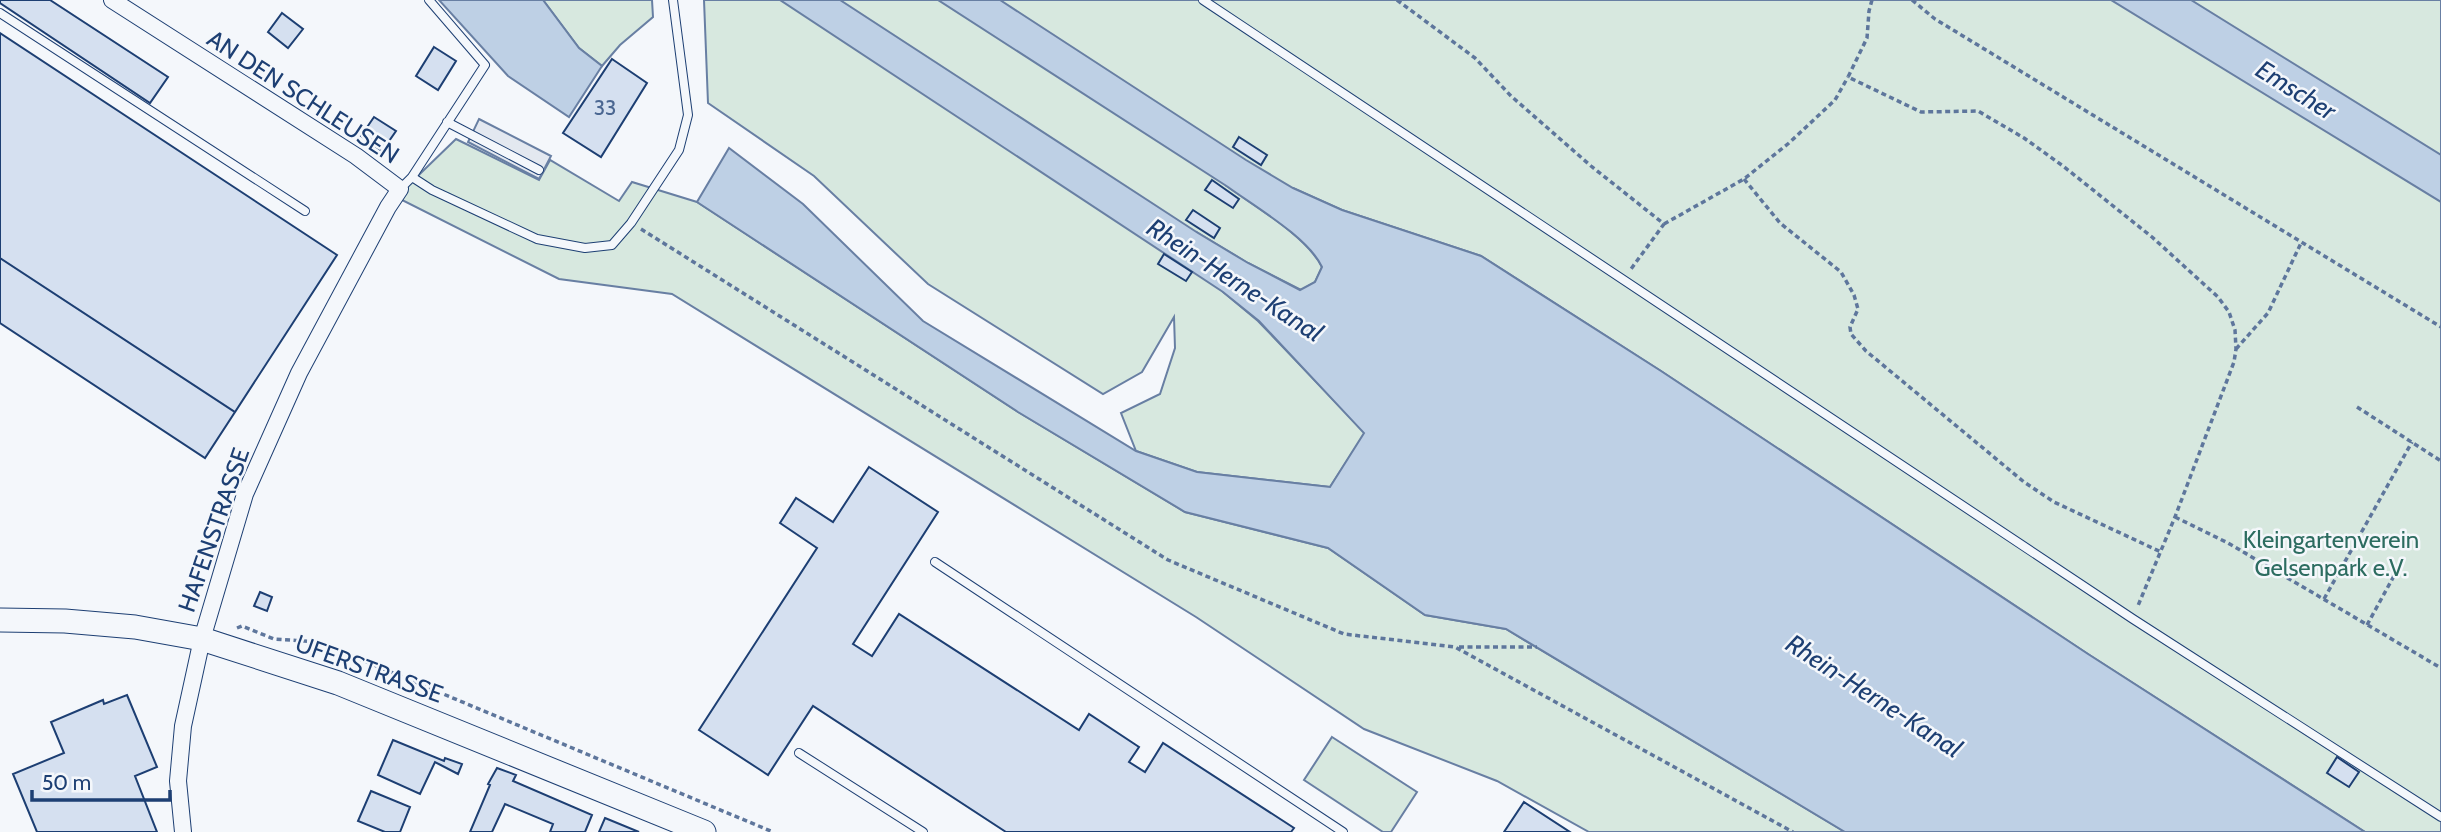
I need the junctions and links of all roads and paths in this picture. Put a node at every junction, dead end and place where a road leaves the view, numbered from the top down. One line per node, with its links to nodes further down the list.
1 (112, 0): 14 (street, AN DEN SCHLEUSEN)
2 (429, 0): 10 (lane)
3 (673, 0): 16 (lane, AN DEN SCHLEUSEN)
4 (1203, 0): 19 (lane)
5 (1397, 0): 17 (path)
6 (1872, 0): 9 (path)
7 (1912, 0): 18 (path)
8 (0, 13): 15 (lane)
9 (1848, 77): 13 (path); 21 (path)
10 (447, 122): 11 (lane); 12 (lane)
11 (539, 170)
12 (412, 177): 14 (lane, AN DEN SCHLEUSEN); 16 (lane, AN DEN SCHLEUSEN)
13 (1744, 179): 17 (path); 26 (path)
14 (400, 189): 33 (street, HAFENSTRASSE)
15 (305, 211)
16 (631, 223): 35 (path)
17 (1664, 224): 19 (path)
18 (2301, 243): 20 (path); 21 (path)
19 (1623, 279): 30 (lane)
20 (2441, 327)
21 (2236, 349): 25 (path)
22 (2357, 407): 23 (path)
23 (2412, 442): 24 (path); 29 (path)
24 (2441, 461)
25 (2175, 517): 26 (path); 29 (path)
26 (2161, 552): 30 (path)
27 (935, 562): 44 (lane)
28 (2395, 574): 32 (path)
29 (2324, 599): 32 (path)
30 (2133, 619): 39 (lane)
31 (0, 621): 33 (main road, UFERSTRASSE)
32 (2367, 625): 37 (path)
33 (202, 639): 40 (street, HAFENSTRASSE); 41 (main road, UFERSTRASSE)
34 (274, 639): 42 (path)
35 (1455, 647): 36 (path); 45 (path)
36 (1537, 647)
37 (2441, 668)
38 (799, 753): 43 (lane)
39 (2441, 817)
40 (183, 832)
41 (704, 832)
42 (773, 832)
43 (923, 832)
44 (1343, 832)
45 (1793, 832)

